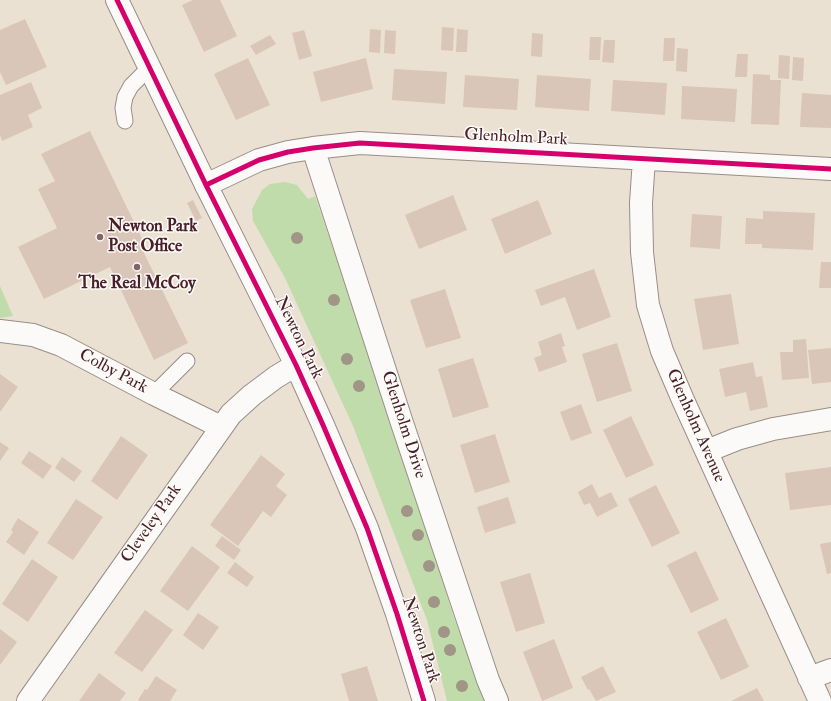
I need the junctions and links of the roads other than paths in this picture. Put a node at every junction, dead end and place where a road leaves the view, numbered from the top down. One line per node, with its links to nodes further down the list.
1 (117, 0): 2 (street, Newton Park)
2 (149, 68): 3 (lane); 7 (street, Newton Park)
3 (125, 121)
4 (313, 148): 5 (street, Glenholm Park); 7 (street, Glenholm Park); 19 (street, Glenholm Drive)
5 (644, 159): 6 (street, Glenholm Park); 14 (street, Glenholm Avenue)
6 (831, 169)
7 (206, 185): 10 (street, Newton Park)
8 (0, 331): 11 (street, Colby Park)
9 (186, 360): 11 (lane)
10 (296, 365): 13 (street, Cleveley Park); 18 (street, Newton Park)
11 (154, 394): 13 (street, Colby Park)
12 (831, 419): 14 (street)
13 (221, 427): 17 (street, Cleveley Park)
14 (707, 451): 16 (street, Glenholm Avenue)
15 (831, 670): 16 (street)
16 (809, 678): 20 (street, Glenholm Avenue)
17 (28, 701)
18 (424, 701)
19 (497, 701)
20 (820, 701)

